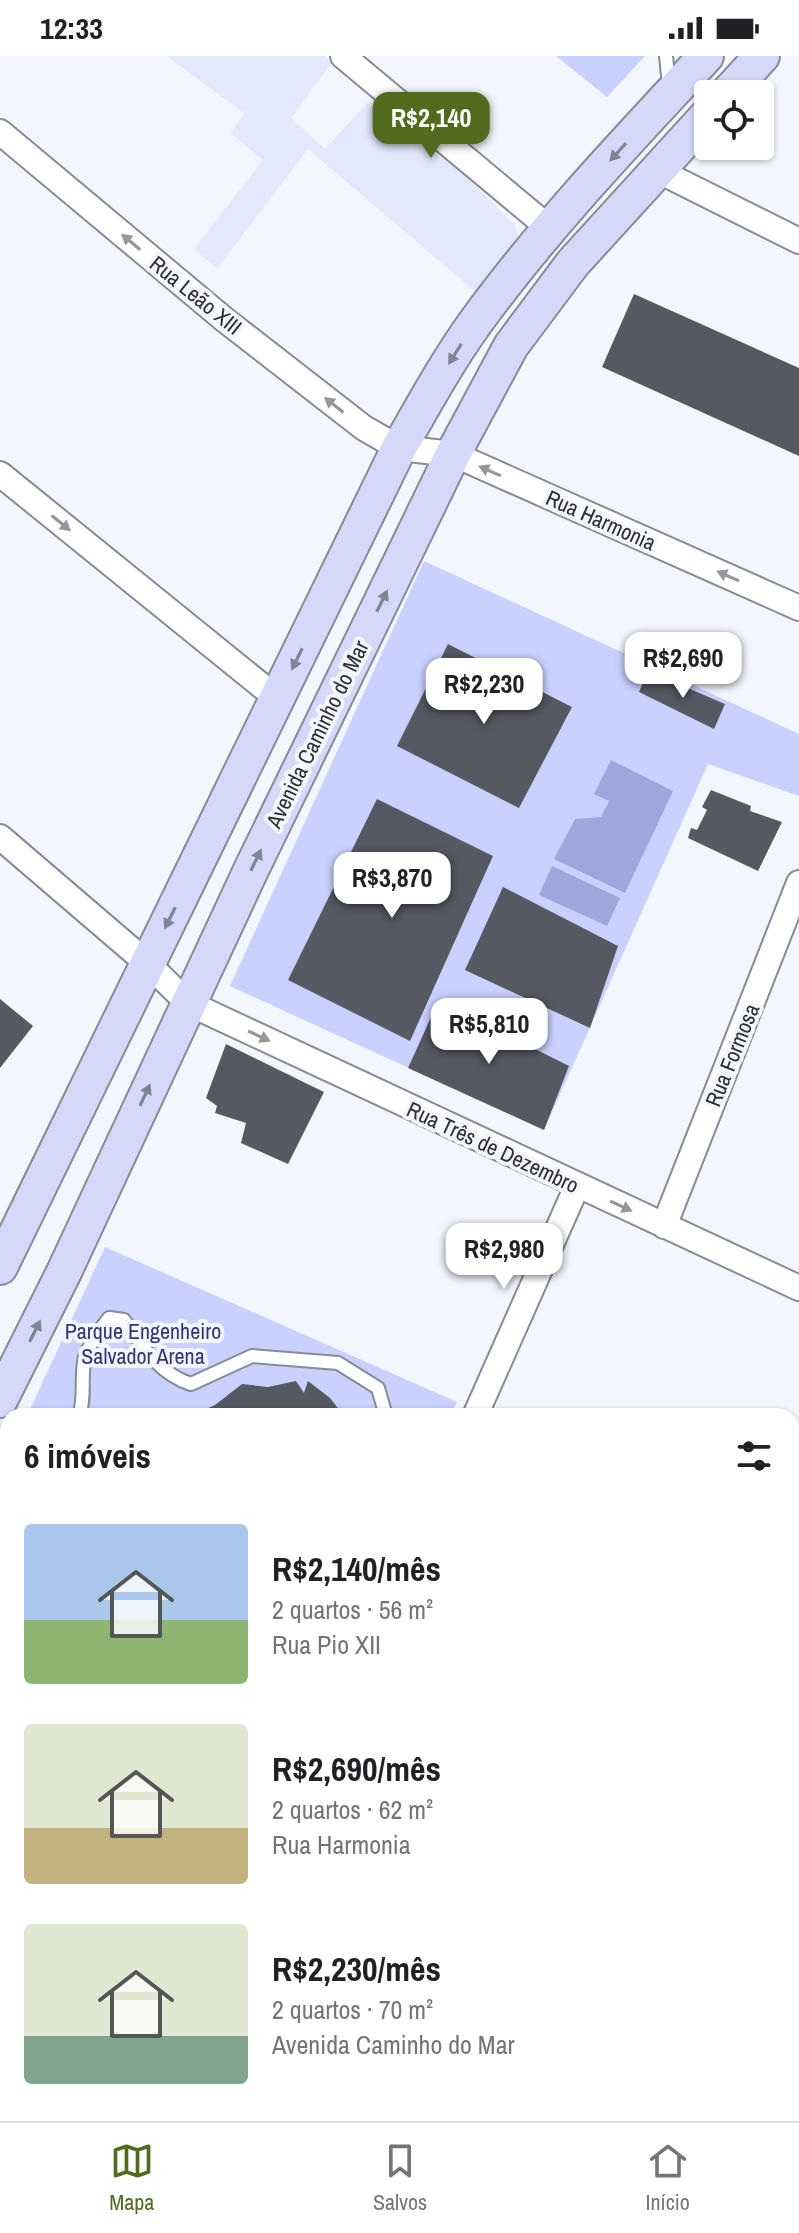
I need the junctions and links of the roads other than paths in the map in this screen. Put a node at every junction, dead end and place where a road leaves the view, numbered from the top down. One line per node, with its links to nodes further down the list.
1 (343, 56): 10 (street)
2 (666, 56): 6 (lane)
3 (706, 56): 6 (main road)
4 (762, 56): 5 (main road)
5 (740, 80)
6 (671, 94): 10 (main road, one-way to 10)
7 (694, 130): 9 (main road, Avenida Caminho do Mar)
8 (0, 132): 12 (street, Rua Leão XIII, one-way to 8)
9 (657, 170): 11 (street); 13 (main road, Avenida Caminho do Mar)
10 (549, 228): 12 (main road, one-way to 12)
11 (799, 241)
12 (399, 448): 13 (street, Rua Harmonia); 16 (main road, one-way to 16)
13 (453, 454): 15 (street, Rua Harmonia, one-way to 13); 20 (main road, Avenida Caminho do Mar, one-way to 13)
14 (0, 474): 16 (street, one-way to 16)
15 (799, 608)
16 (278, 699): 19 (main road, one-way to 19)
17 (0, 837): 19 (street, Rua Três de Dezembro)
18 (799, 883): 22 (street, Rua Formosa)
19 (147, 963): 20 (street, Rua Três de Dezembro); 23 (main road)
20 (188, 1003): 21 (street, Rua Três de Dezembro, one-way to 21); 25 (main road, Avenida Caminho do Mar, one-way to 20)
21 (577, 1186): 22 (street, Rua Três de Dezembro, one-way to 22); 28 (street)
22 (664, 1226): 24 (street, Rua Três de Dezembro)
23 (0, 1267)
24 (799, 1288)
25 (0, 1400)
26 (82, 1408): 27 (lane)
27 (384, 1408)
28 (479, 1408)

